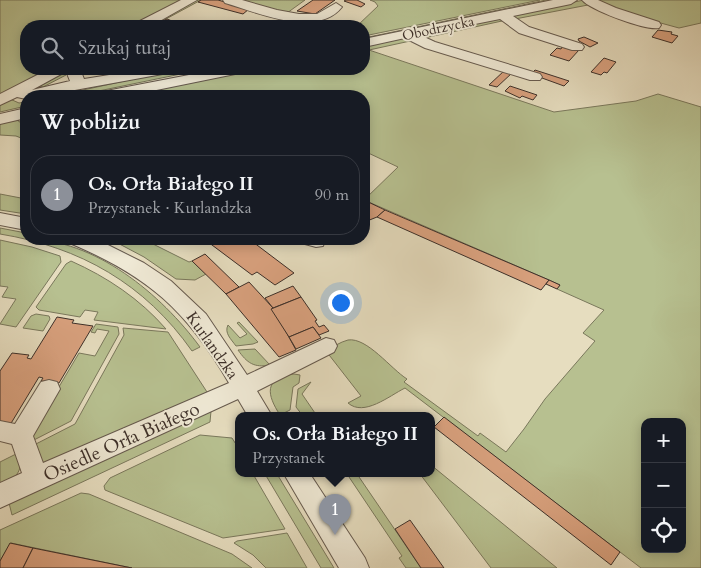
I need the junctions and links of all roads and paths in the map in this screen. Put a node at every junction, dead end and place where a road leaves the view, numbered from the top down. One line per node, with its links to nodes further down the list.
1 (191, 0): 7 (street)
2 (229, 0): 5 (street)
3 (570, 0): 6 (street, Obodrzycka)
4 (588, 0): 8 (street)
5 (336, 7)
6 (502, 14): 9 (street, Obodrzycka); 11 (street)
7 (153, 20)
8 (654, 24)
9 (406, 34): 10 (street, Obodrzycka); 16 (street)
10 (370, 42)
11 (577, 47)
12 (49, 75): 20 (street)
13 (76, 75): 17 (street)
14 (137, 75): 17 (street)
15 (198, 75): 19 (street)
16 (535, 77)
17 (78, 84): 18 (street)
18 (50, 90)
19 (132, 90)
20 (16, 92): 21 (street); 22 (street)
21 (20, 93)
22 (0, 100)
23 (20, 114): 24 (street)
24 (0, 119)
25 (0, 219): 26 (street)
26 (20, 223)
27 (94, 245): 29 (street, Kurlandzka)
28 (326, 346): 29 (street, Osiedle Orła Białego)
29 (243, 387): 31 (street, Kurlandzka); 34 (street, Osiedle Orła Białego)
30 (49, 389): 32 (street)
31 (258, 412)
32 (11, 433): 34 (street)
33 (298, 477): 36 (street)
34 (36, 478): 35 (street, Osiedle Orła Białego)
35 (0, 496)
36 (355, 568)

